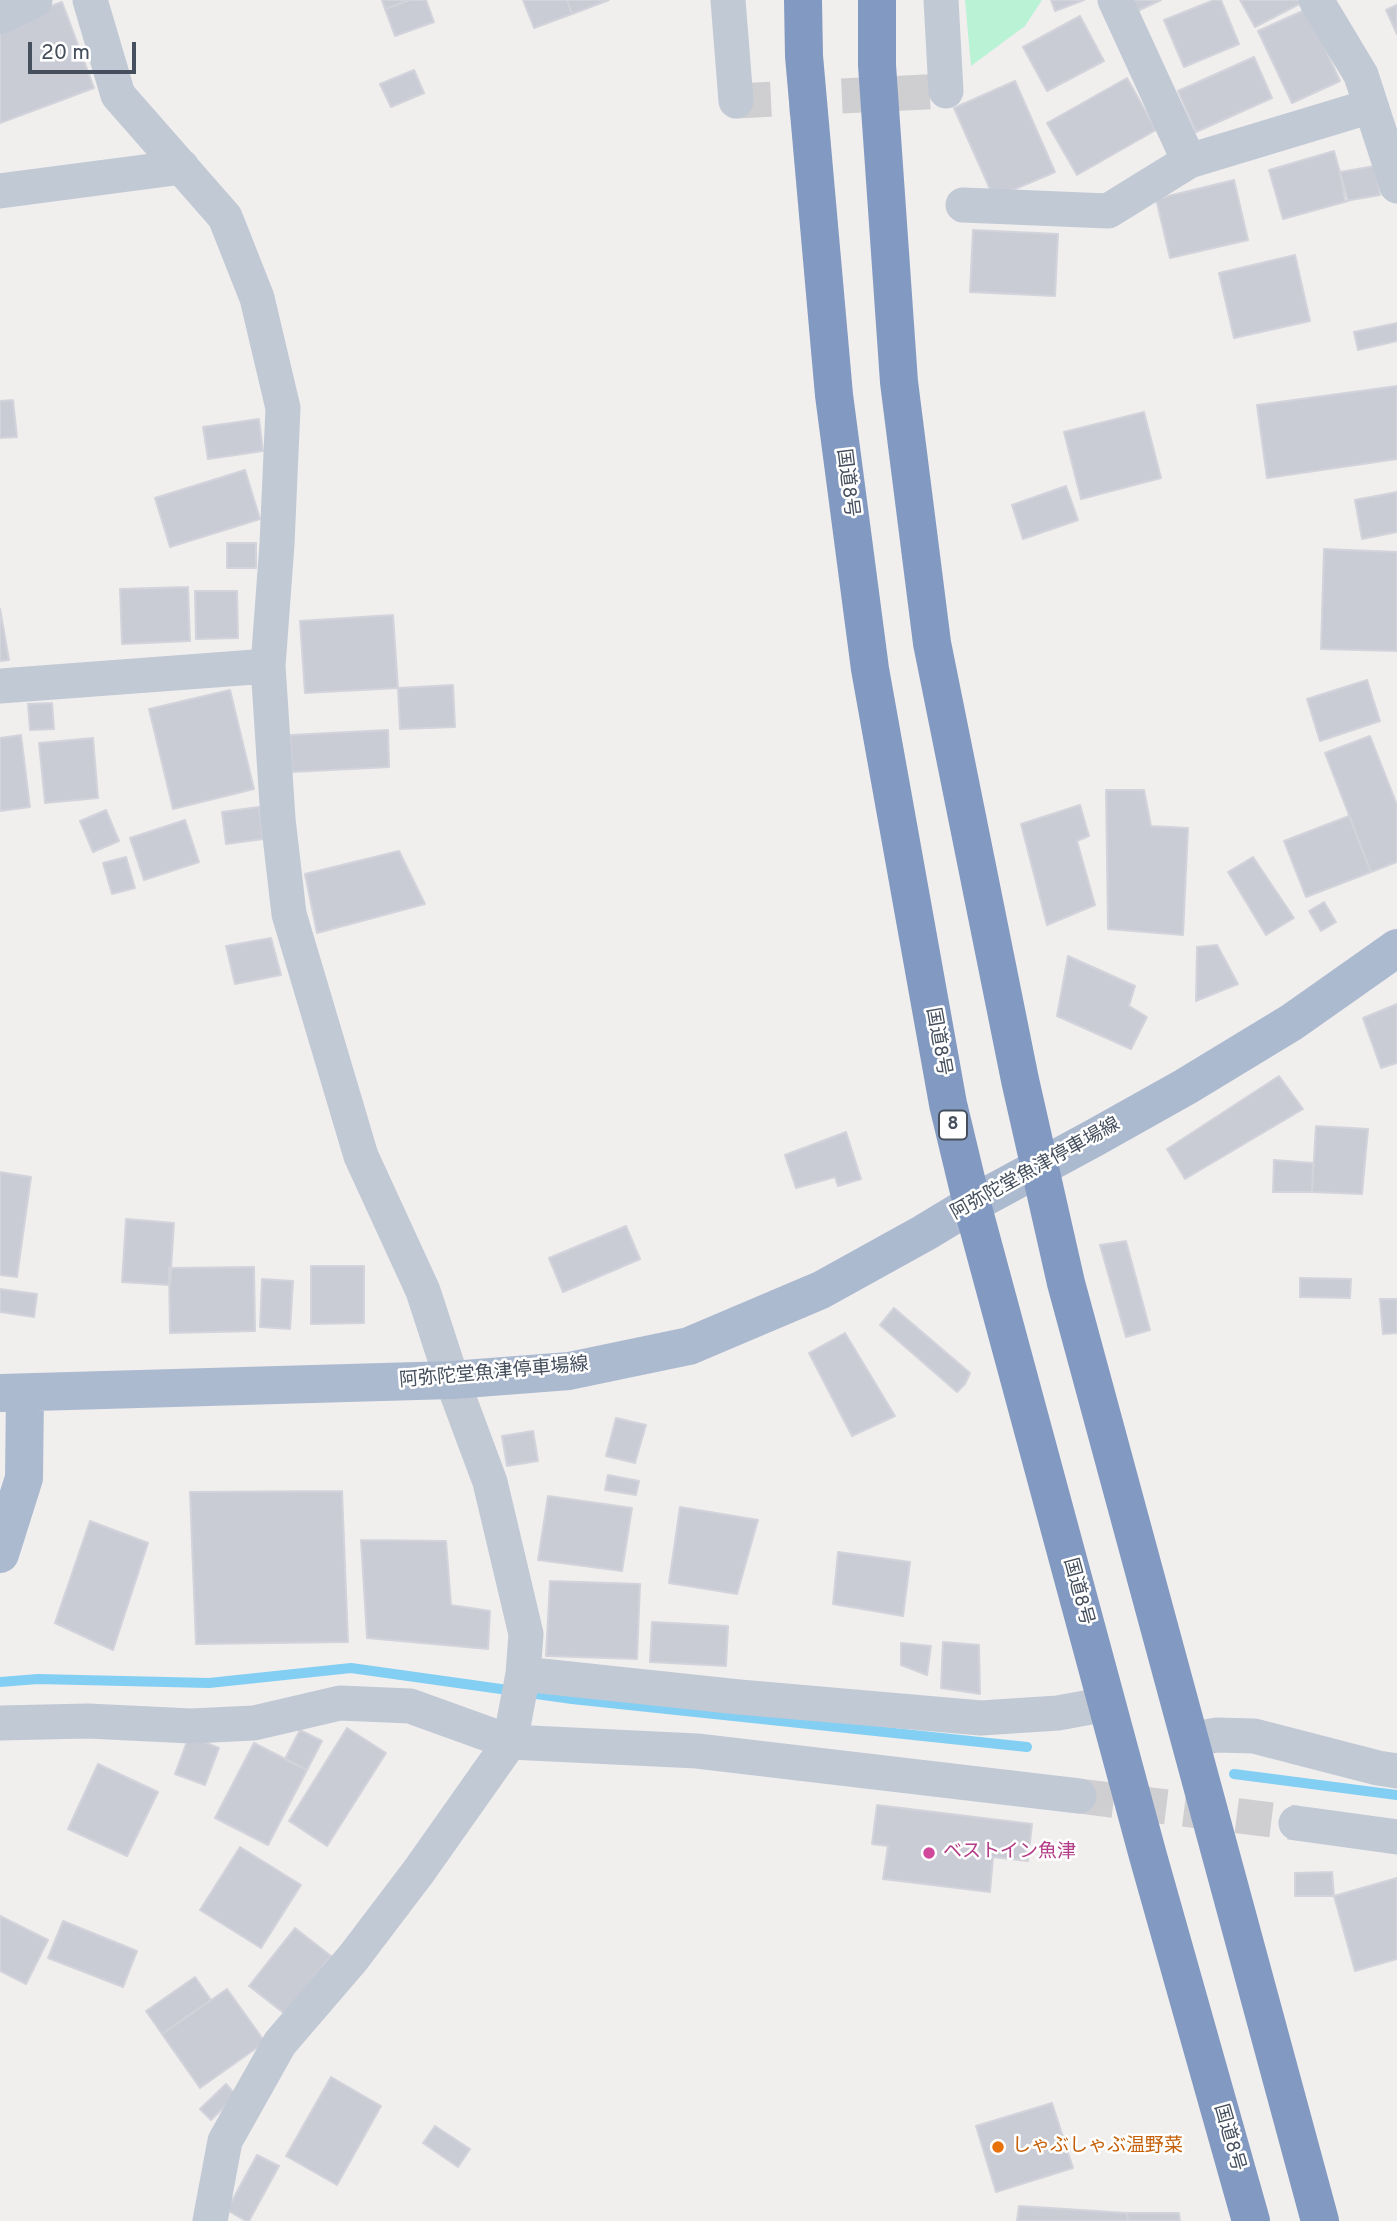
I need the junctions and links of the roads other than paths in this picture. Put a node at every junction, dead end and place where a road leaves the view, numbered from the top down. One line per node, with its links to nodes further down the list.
1 (35, 0): 9 (street)
2 (90, 0): 14 (street)
3 (728, 0): 11 (street)
4 (803, 0): 22 (highway, 国道8号 / 8)
5 (877, 0): 21 (highway)
6 (941, 0): 10 (street)
7 (1115, 0): 13 (street)
8 (1316, 0): 12 (street)
9 (0, 17)
10 (946, 91)
11 (736, 101)
12 (1371, 106): 13 (street); 15 (street)
13 (1189, 161): 17 (street)
14 (182, 167): 16 (street); 18 (street)
15 (1397, 186)
16 (0, 191)
17 (963, 205)
18 (268, 666): 19 (street); 23 (street)
19 (0, 686)
20 (1397, 948): 21 (main road, 阿弥陀堂魚津停車場線)
21 (1040, 1168): 22 (main road, 阿弥陀堂魚津停車場線); 29 (highway)
22 (972, 1204): 23 (main road, 阿弥陀堂魚津停車場線); 27 (highway, 国道8号 / 8)
23 (452, 1380): 24 (main road, 阿弥陀堂魚津停車場線); 26 (street)
24 (12, 1393): 25 (main road, 阿弥陀堂魚津停車場線)
25 (0, 1553)
26 (523, 1674): 27 (street); 30 (street)
27 (1107, 1704): 36 (highway, 国道8号 / 8)
28 (0, 1723): 30 (street)
29 (1189, 1740): 31 (street); 37 (highway)
30 (510, 1742): 32 (street); 35 (street)
31 (1397, 1771)
32 (1079, 1796)
33 (1296, 1823): 34 (street)
34 (1397, 1837)
35 (210, 2221)
36 (1251, 2221)
37 (1320, 2221)

